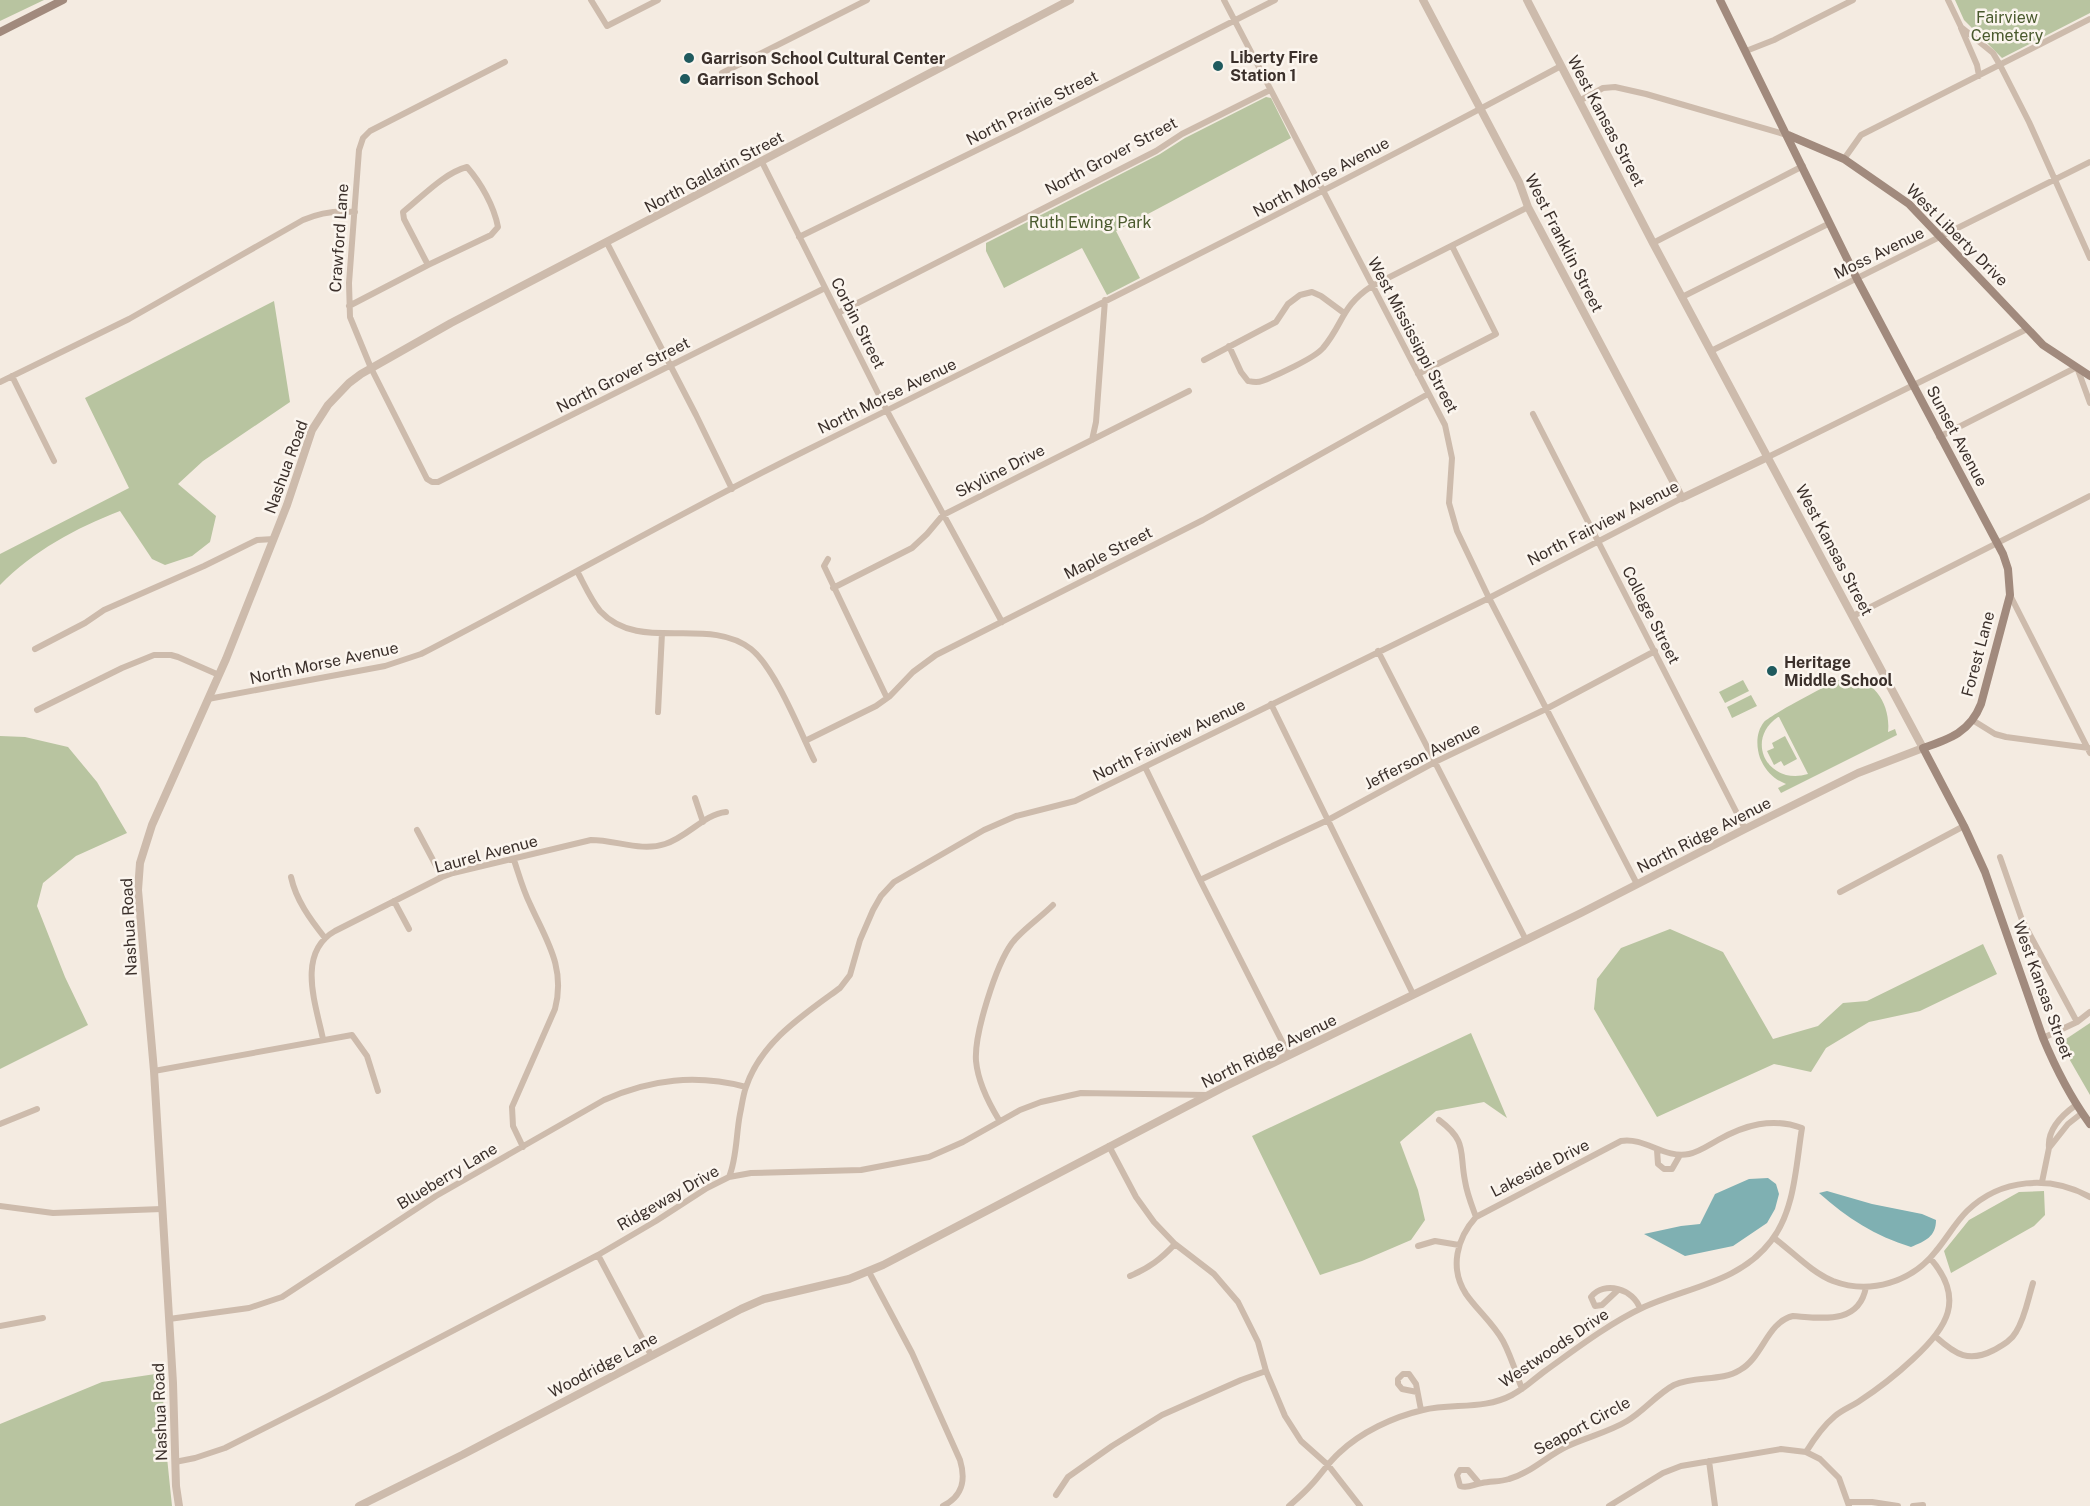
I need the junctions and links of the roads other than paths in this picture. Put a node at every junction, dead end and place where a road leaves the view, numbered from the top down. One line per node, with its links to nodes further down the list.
1 (63, 0): 16 (main road)
2 (591, 0): 3 (street)
3 (658, 0)
4 (867, 0): 21 (street)
5 (1071, 0): 28 (street, North Gallatin Street)
6 (1224, 0): 14 (street, West Mississippi Street)
7 (1275, 0): 14 (street, North Prairie Street)
8 (1423, 0): 25 (street, West Franklin Street)
9 (1527, 0): 20 (street, West Kansas Street)
10 (1720, 0): 17 (main road, Sunset Avenue)
11 (1853, 0): 17 (street)
12 (1948, 0): 15 (street)
13 (2090, 19): 19 (street)
14 (1234, 20): 23 (street, West Mississippi Street); 36 (street, North Prairie Street)
15 (1961, 27): 19 (street); 22 (street)
16 (0, 32)
17 (1746, 51): 26 (main road, Sunset Avenue)
18 (505, 62): 34 (street, Crawford Lane)
19 (2000, 65): 22 (street); 31 (street)
20 (1561, 66): 24 (street, West Kansas Street); 25 (street, North Morse Avenue)
21 (722, 73)
22 (1979, 76): 27 (street)
23 (1270, 90): 32 (street, West Mississippi Street); 49 (street, North Grover Street)
24 (1579, 101): 26 (street); 39 (street, West Kansas Street)
25 (1480, 109): 32 (street, North Morse Avenue); 33 (street, West Franklin Street)
26 (1788, 135): 27 (main road, West Liberty Drive); 30 (main road, Sunset Avenue)
27 (1844, 159): 37 (main road, West Liberty Drive)
28 (762, 162): 36 (street, Corbin Street); 38 (street, North Gallatin Street)
29 (2090, 162): 31 (street, Moss Avenue)
30 (1803, 166): 35 (main road, Sunset Avenue); 39 (street)
31 (2055, 180): 37 (street, Moss Avenue); 41 (street)
32 (1323, 191): 44 (street, West Mississippi Street); 47 (street, North Morse Avenue)
33 (1528, 207): 40 (street); 75 (street, West Franklin Street)
34 (355, 212): 48 (street, Crawford Lane); 59 (street)
35 (1830, 223): 43 (main road, Sunset Avenue); 46 (street)
36 (799, 237): 45 (street, Corbin Street)
37 (1941, 237): 43 (street, Moss Avenue); 51 (main road, West Liberty Drive)
38 (607, 243): 55 (street); 56 (street, North Gallatin Street)
39 (1653, 243): 46 (street, West Kansas Street)
40 (1452, 246): 44 (street); 58 (street)
41 (2090, 258)
42 (428, 265): 42 (street); 48 (street)
43 (1857, 279): 53 (street, Moss Avenue); 62 (main road, Sunset Avenue)
44 (1372, 286): 50 (street); 58 (street, West Mississippi Street)
45 (825, 288): 49 (street, Corbin Street); 55 (street, North Grover Street)
46 (1682, 297): 53 (street, West Kansas Street)
47 (1105, 300): 66 (street, North Morse Avenue); 69 (street)
48 (349, 306): 56 (street, Crawford Lane)
49 (838, 313): 66 (street, Corbin Street)
50 (1344, 313): 52 (street); 52 (street)
51 (2028, 329): 57 (main road, West Liberty Drive); 62 (street)
52 (1229, 346): 54 (street)
53 (1711, 351): 70 (street, West Kansas Street)
54 (1204, 360)
55 (670, 366): 72 (street, North Grover Street); 73 (street)
56 (371, 368): 72 (street, Crawford Lane); 77 (street, Nashua Road)
57 (2077, 369): 60 (main road, West Liberty Drive); 65 (street); 68 (street)
58 (1418, 374): 64 (street, West Mississippi Street)
59 (12, 376): 61 (street); 71 (street)
60 (2090, 376)
61 (0, 382)
62 (1913, 385): 68 (main road, Sunset Avenue); 70 (street)
63 (1189, 391): 69 (street, Skyline Drive)
64 (1428, 394): 84 (street, West Mississippi Street); 86 (street, Maple Street)
65 (2090, 403)
66 (887, 411): 73 (street, North Morse Avenue); 76 (street, Corbin Street)
67 (1533, 414): 78 (street, College Street)
68 (1939, 437): 79 (main road, Sunset Avenue)
69 (1092, 440): 76 (street, Skyline Drive)
70 (1768, 456): 75 (street, North Fairview Avenue); 85 (street, West Kansas Street)
71 (54, 461)
72 (432, 482)
73 (732, 489): 81 (street, North Morse Avenue)
74 (2090, 496): 79 (street)
75 (1682, 498): 78 (street, North Fairview Avenue)
76 (943, 515): 82 (street, Skyline Drive); 86 (street, Corbin Street)
77 (274, 539): 88 (street); 91 (street, Nashua Road)
78 (1598, 541): 84 (street, North Fairview Avenue); 90 (street, College Street)
79 (1997, 544): 83 (main road, Sunset Avenue); 85 (street)
80 (828, 559): 82 (street)
81 (577, 571): 87 (street); 93 (street, North Morse Avenue)
82 (833, 588): 92 (street)
83 (2010, 595): 98 (main road, Forest Lane); 101 (street, Sunset Avenue)
84 (1489, 598): 89 (street, North Fairview Avenue); 95 (street, West Mississippi Street)
85 (1853, 616): 100 (street, West Kansas Street)
86 (1002, 622): 92 (street, Maple Street)
87 (662, 633): 97 (street); 99 (street)
88 (35, 649)
89 (1378, 651): 94 (street, North Fairview Avenue); 103 (street)
90 (1654, 651): 95 (street, Jefferson Avenue); 110 (street, College Street)
91 (219, 675): 93 (street, Nashua Road); 96 (street)
92 (887, 698): 99 (street, Maple Street)
93 (208, 699): 130 (street, Nashua Road)
94 (1271, 704): 104 (street, North Fairview Avenue); 107 (street)
95 (1546, 709): 103 (street, Jefferson Avenue); 117 (street, West Mississippi Street)
96 (37, 710)
97 (658, 712)
98 (1974, 721): 100 (main road); 101 (street)
99 (805, 741): 102 (street)
100 (1923, 748): 109 (main road, West Kansas Street); 110 (street, North Ridge Avenue)
101 (2089, 750)
102 (814, 760)
103 (1435, 762): 107 (street, Jefferson Avenue); 123 (street)
104 (1145, 767): 116 (street); 131 (street, North Fairview Avenue)
105 (695, 798): 108 (street)
106 (726, 812): 108 (street, Laurel Avenue)
107 (1328, 820): 116 (street, Jefferson Avenue); 124 (street)
108 (703, 822): 113 (street, Laurel Avenue)
109 (1964, 826): 118 (street); 127 (main road, West Kansas Street)
110 (1745, 829): 117 (street, North Ridge Avenue)
111 (417, 830): 115 (street)
112 (2000, 857): 126 (street)
113 (514, 860): 115 (street, Laurel Avenue); 142 (street)
114 (291, 877): 122 (street)
115 (442, 877): 119 (street, Laurel Avenue)
116 (1200, 880): 129 (street)
117 (1637, 884): 123 (street, North Ridge Avenue)
118 (1840, 891)
119 (394, 901): 121 (street); 122 (street, Laurel Avenue)
120 (1053, 905): 137 (street)
121 (409, 929)
122 (325, 938): 128 (street)
123 (1526, 940): 124 (street, North Ridge Avenue)
124 (1413, 994): 129 (street, North Ridge Avenue)
125 (2090, 1012): 126 (street)
126 (2077, 1022): 127 (street)
127 (2043, 1038): 134 (main road, West Kansas Street)
128 (323, 1040): 130 (street); 132 (street)
129 (1289, 1055): 133 (street, North Ridge Avenue)
130 (154, 1071): 150 (street, Nashua Road)
131 (746, 1087): 142 (street, Blueberry Lane); 146 (street, North Fairview Avenue)
132 (378, 1091)
133 (1210, 1095): 137 (street, Ridgeway Drive); 141 (street, North Ridge Avenue)
134 (2076, 1105): 136 (main road, West Kansas Street); 143 (street)
135 (37, 1109): 139 (street)
136 (2082, 1113): 140 (main road, West Kansas Street); 143 (street)
137 (999, 1120): 146 (street, Ridgeway Drive)
138 (1438, 1120): 151 (street)
139 (0, 1124)
140 (2090, 1124)
141 (1109, 1146): 153 (street); 158 (street, North Ridge Avenue)
142 (523, 1147): 165 (street, Blueberry Lane)
143 (2049, 1148): 147 (street)
144 (1657, 1150): 145 (street, Lakeside Drive); 145 (street); 151 (street, Lakeside Drive)
145 (1680, 1155): 152 (street, Westwoods Drive)
146 (729, 1177): 156 (street, Ridgeway Drive)
147 (2042, 1182): 148 (street); 157 (street)
148 (2090, 1197)
149 (0, 1206): 150 (street)
150 (162, 1209): 165 (street, Nashua Road)
151 (1476, 1217): 154 (street, Lakeside Drive)
152 (1774, 1238): 161 (street); 163 (street, Westwoods Drive)
153 (1175, 1244): 159 (street); 169 (street)
154 (1459, 1245): 155 (street); 170 (street, Lakeside Drive)
155 (1418, 1246)
156 (598, 1255): 168 (street); 175 (street, Ridgeway Drive)
157 (1930, 1258): 161 (street); 167 (street)
158 (869, 1272): 168 (street, Woodridge Lane); 183 (street)
159 (1130, 1276)
160 (2033, 1283): 167 (street)
161 (1866, 1287): 177 (street, Seaport Circle)
162 (1618, 1290): 163 (street)
163 (1640, 1309): 170 (street, Westwoods Drive)
164 (43, 1318): 166 (street)
165 (169, 1319): 175 (street, Nashua Road)
166 (0, 1326)
167 (1936, 1337): 173 (street)
168 (651, 1355): 182 (street, Woodridge Lane)
169 (1266, 1371): 176 (street); 178 (street)
170 (1522, 1389): 172 (street, Westwoods Drive)
171 (1417, 1392): 172 (street)
172 (1421, 1410): 176 (street, Westwoods Drive)
173 (1806, 1452): 174 (street); 179 (street)
174 (1709, 1461): 186 (street); 187 (street)
175 (175, 1462): 181 (street, Nashua Road)
176 (1328, 1465): 184 (street, Westwoods Drive); 185 (street)
177 (1479, 1483)
178 (1056, 1495)
179 (1849, 1504): 188 (street)
180 (1923, 1505): 189 (street)
181 (179, 1506)
182 (359, 1506)
183 (943, 1506)
184 (1290, 1506)
185 (1360, 1506)
186 (1609, 1506)
187 (1715, 1506)
188 (1898, 1506)
189 (1912, 1506)

